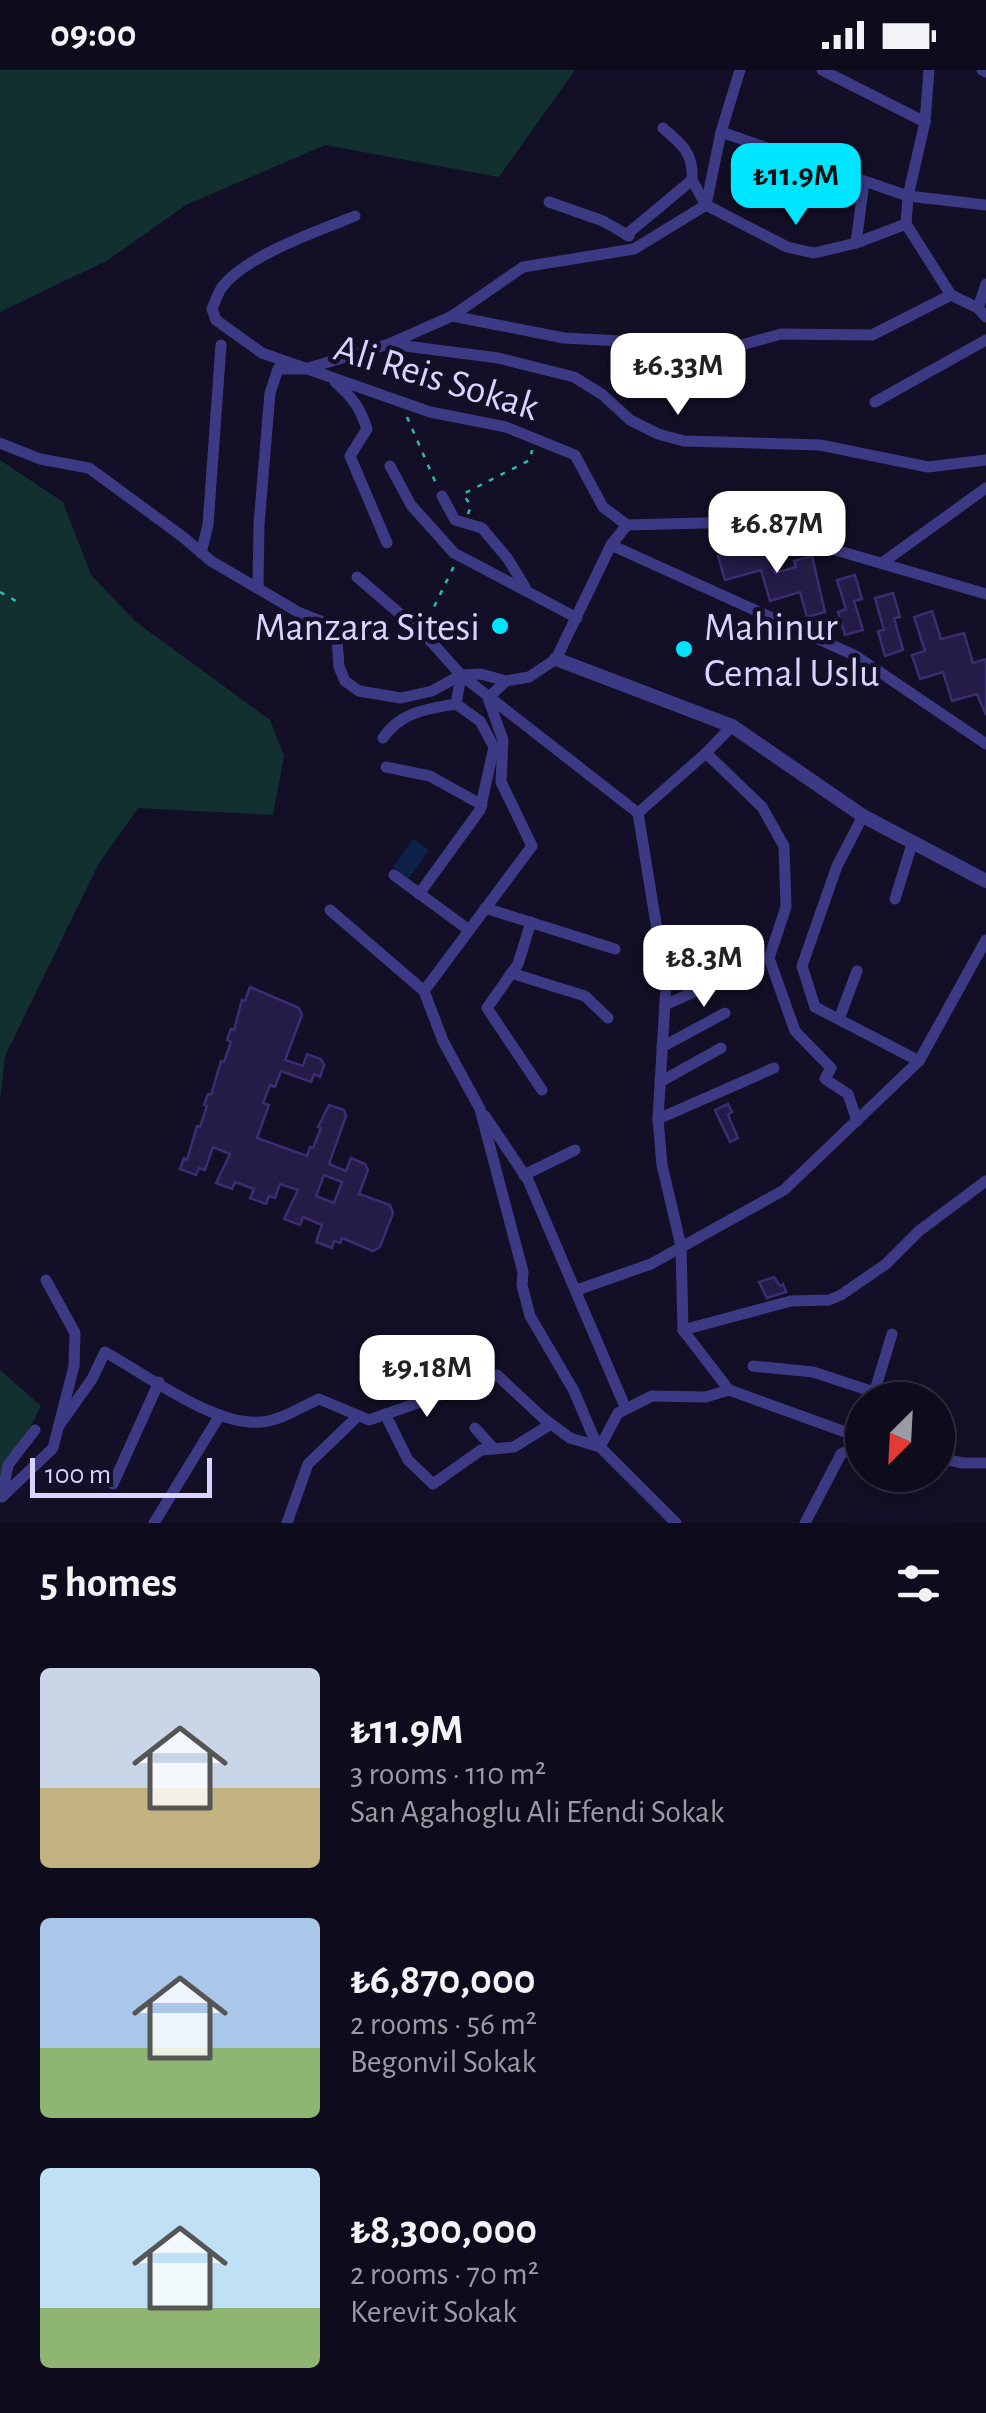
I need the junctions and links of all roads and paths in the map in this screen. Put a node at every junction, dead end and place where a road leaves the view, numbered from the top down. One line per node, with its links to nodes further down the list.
1 (740, 70): 6 (street)
2 (822, 70): 4 (street)
3 (929, 70): 4 (street)
4 (925, 122): 9 (street)
5 (663, 128): 7 (street)
6 (721, 132): 8 (street); 11 (street)
7 (692, 180): 11 (street); 15 (street)
8 (864, 182): 9 (street); 17 (street)
9 (908, 196): 12 (street); 14 (street)
10 (550, 202): 15 (street)
11 (706, 205): 16 (street); 17 (street)
12 (986, 205)
13 (355, 216): 25 (street, Ali Reis Sokak)
14 (906, 224): 17 (street); 19 (street)
15 (626, 234): 16 (street)
16 (642, 243): 21 (street)
17 (856, 243)
18 (986, 284): 20 (street)
19 (951, 295): 20 (street); 21 (street)
20 (982, 313)
21 (452, 316): 23 (street)
22 (986, 340): 28 (street)
23 (389, 344): 25 (street); 31 (street)
24 (221, 346): 39 (street)
25 (305, 369): 26 (street, Ali Reis Sokak); 43 (street)
26 (332, 379): 27 (street, Ali Reis Sokak); 37 (street)
27 (401, 402): 34 (path); 36 (street, Ali Reis Sokak)
28 (875, 402)
29 (0, 443): 39 (street)
30 (530, 460): 35 (path)
31 (986, 460)
32 (390, 466): 40 (street)
33 (986, 488): 41 (street)
34 (442, 496): 44 (street)
35 (471, 506)
36 (627, 526): 38 (street); 41 (street)
37 (388, 543)
38 (611, 545): 48 (street); 57 (street)
39 (201, 553): 43 (street)
40 (459, 556): 44 (street); 49 (path)
41 (882, 563): 46 (street)
42 (357, 577): 49 (street)
43 (258, 587): 51 (street)
44 (527, 591): 48 (street)
45 (0, 592): 47 (path)
46 (983, 595)
47 (16, 601)
48 (576, 618): 50 (street)
49 (428, 637): 51 (street)
50 (556, 660): 52 (street); 55 (street)
51 (461, 676): 52 (street); 53 (street); 54 (street)
52 (506, 682): 53 (street)
53 (488, 698): 61 (street); 68 (street)
54 (456, 704): 56 (street); 60 (street)
55 (732, 726): 58 (street); 62 (street)
56 (382, 738)
57 (986, 744)
58 (706, 753): 61 (street); 79 (street)
59 (386, 768): 60 (street)
60 (482, 805): 66 (street)
61 (638, 813): 80 (street)
62 (863, 816): 63 (street); 77 (street)
63 (912, 844): 65 (street); 67 (street)
64 (394, 875): 66 (street)
65 (986, 882)
66 (419, 894): 71 (street)
67 (895, 899)
68 (486, 908): 70 (street); 71 (street)
69 (330, 910): 78 (street)
70 (531, 922): 73 (street); 75 (street)
71 (469, 930): 78 (street)
72 (986, 940): 86 (street)
73 (615, 948)
74 (857, 970): 83 (street)
75 (511, 973): 82 (street); 89 (street)
76 (727, 977): 80 (street)
77 (808, 984): 79 (street); 83 (street)
78 (424, 992): 90 (street)
79 (786, 1002): 92 (street)
80 (665, 1005): 84 (street)
81 (725, 1014): 84 (street)
82 (608, 1018)
83 (839, 1019): 86 (street)
84 (662, 1047): 88 (street)
85 (721, 1048): 88 (street)
86 (918, 1061): 92 (street)
87 (774, 1068): 91 (street)
88 (660, 1082): 91 (street)
89 (542, 1090)
90 (480, 1109): 94 (street); 115 (street)
91 (658, 1119): 96 (street)
92 (858, 1121): 96 (street)
93 (575, 1150): 94 (street)
94 (524, 1175): 98 (street)
95 (986, 1182): 99 (street)
96 (681, 1246): 98 (street); 99 (street)
97 (46, 1280): 111 (street)
98 (577, 1290): 106 (street)
99 (683, 1330): 105 (street)
100 (892, 1334): 103 (street)
101 (754, 1366): 104 (street)
102 (158, 1382): 108 (street); 111 (street); 120 (street)
103 (877, 1382)
104 (845, 1385)
105 (729, 1390): 106 (street); 114 (street)
106 (626, 1409): 115 (street)
107 (385, 1414): 109 (street); 110 (street); 116 (street)
108 (220, 1415): 109 (street); 122 (street)
109 (358, 1416): 123 (street)
110 (551, 1424): 115 (street); 116 (street)
111 (58, 1427): 121 (street)
112 (475, 1428): 116 (street)
113 (35, 1430): 121 (street)
114 (845, 1434)
115 (600, 1447): 124 (street)
116 (494, 1448)
117 (845, 1452): 125 (street)
118 (955, 1461): 119 (street)
119 (986, 1462)
120 (114, 1484)
121 (1, 1499)
122 (154, 1523)
123 (287, 1523)
124 (676, 1523)
125 (805, 1523)

